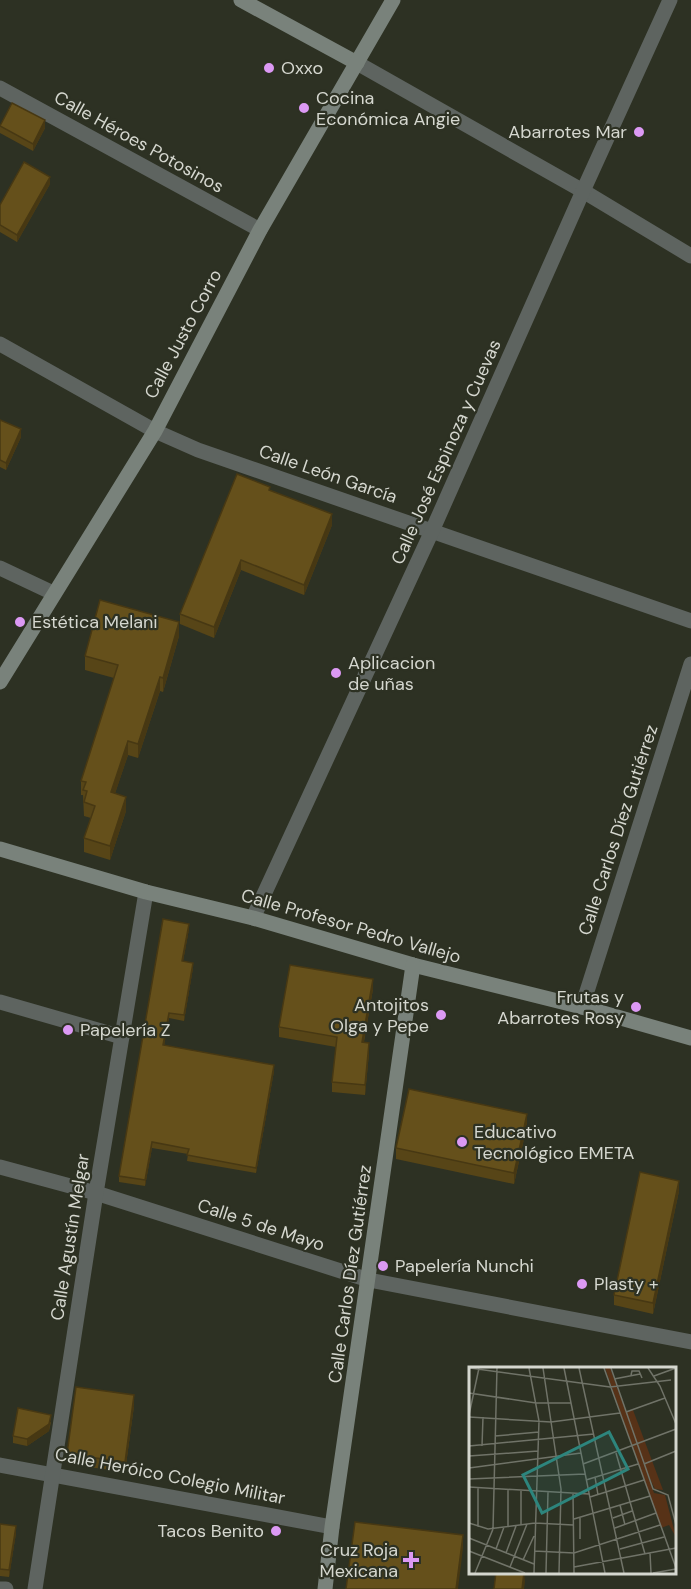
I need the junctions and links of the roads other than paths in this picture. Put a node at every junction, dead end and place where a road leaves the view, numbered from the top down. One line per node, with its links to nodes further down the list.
1 (241, 0): 4 (street)
2 (393, 0): 4 (street, Calle Justo Corro)
3 (670, 0): 6 (street, Calle José Espinoza y Cuevas)
4 (357, 63): 6 (street); 7 (street, Calle Justo Corro)
5 (0, 88): 7 (street, Calle Héroes Potosinos)
6 (583, 191): 8 (street); 11 (street, Calle José Espinoza y Cuevas)
7 (260, 230): 10 (street, Calle Justo Corro)
8 (691, 256)
9 (0, 344): 10 (street, Calle León García)
10 (155, 430): 11 (street, Calle León García); 13 (street, Calle Justo Corro)
11 (432, 531): 14 (street, Calle León García); 19 (street, Calle José Espinoza y Cuevas)
12 (0, 568): 13 (street)
13 (53, 593): 16 (street, Calle Justo Corro)
14 (691, 621)
15 (691, 664): 22 (street, Calle Carlos Díez Gutiérrez)
16 (0, 682)
17 (0, 849): 18 (street, Calle Profesor Pedro Vallejo)
18 (146, 892): 19 (street, Calle Profesor Pedro Vallejo); 23 (street, Calle Agustín Melgar)
19 (253, 918): 20 (street, Calle Profesor Pedro Vallejo)
20 (413, 965): 22 (street, Calle Profesor Pedro Vallejo); 27 (street, Calle Carlos Díez Gutiérrez)
21 (0, 1002): 23 (street)
22 (582, 1007): 24 (street, Calle Profesor Pedro Vallejo)
23 (122, 1037): 26 (street, Calle Agustín Melgar)
24 (691, 1038)
25 (0, 1167): 26 (street, Calle 5 de Mayo)
26 (96, 1193): 27 (street, Calle 5 de Mayo); 30 (street, Calle Agustín Melgar)
27 (369, 1280): 28 (street, Calle 5 de Mayo); 31 (street, Calle Carlos Díez Gutiérrez)
28 (691, 1342)
29 (0, 1465): 30 (street, Calle Heróico Colegio Militar)
30 (52, 1474): 31 (street, Calle Heróico Colegio Militar); 34 (street, Calle Agustín Melgar)
31 (332, 1527): 35 (street, Calle Carlos Díez Gutiérrez)
32 (0, 1588): 33 (street)
33 (6, 1589)
34 (35, 1589)
35 (325, 1589)

